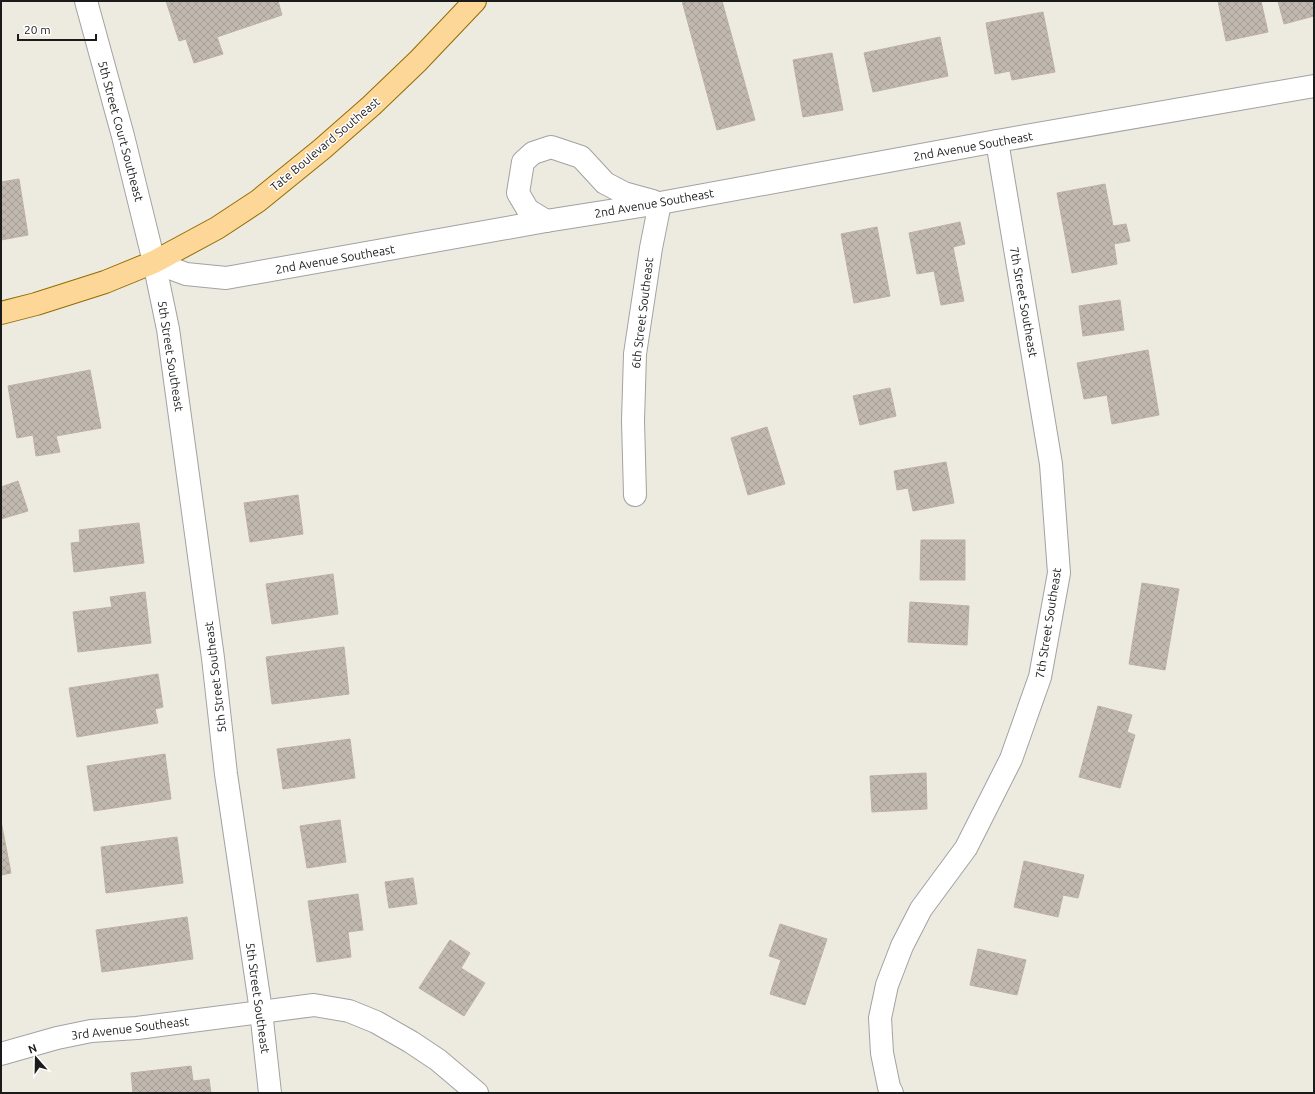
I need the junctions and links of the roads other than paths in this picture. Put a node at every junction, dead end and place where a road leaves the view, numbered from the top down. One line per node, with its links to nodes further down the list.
1 (86, 1): 7 (street, 5th Street Court Southeast)
2 (475, 1): 7 (main road, Tate Boulevard Southeast)
3 (1314, 86): 4 (street, 2nd Avenue Southeast)
4 (997, 141): 5 (street, 2nd Avenue Southeast); 14 (street, 7th Street Southeast)
5 (660, 203): 6 (street, 2nd Avenue Southeast); 6 (street); 9 (street, 6th Street Southeast)
6 (546, 221): 7 (street, 2nd Avenue Southeast)
7 (154, 262): 8 (main road); 10 (street, 5th Street Southeast)
8 (1, 313)
9 (635, 496)
10 (261, 1011): 11 (street, 3rd Avenue Southeast); 12 (street, 5th Street Southeast); 13 (street, 3rd Avenue Southeast)
11 (1, 1054)
12 (270, 1093)
13 (478, 1093)
14 (892, 1093)

